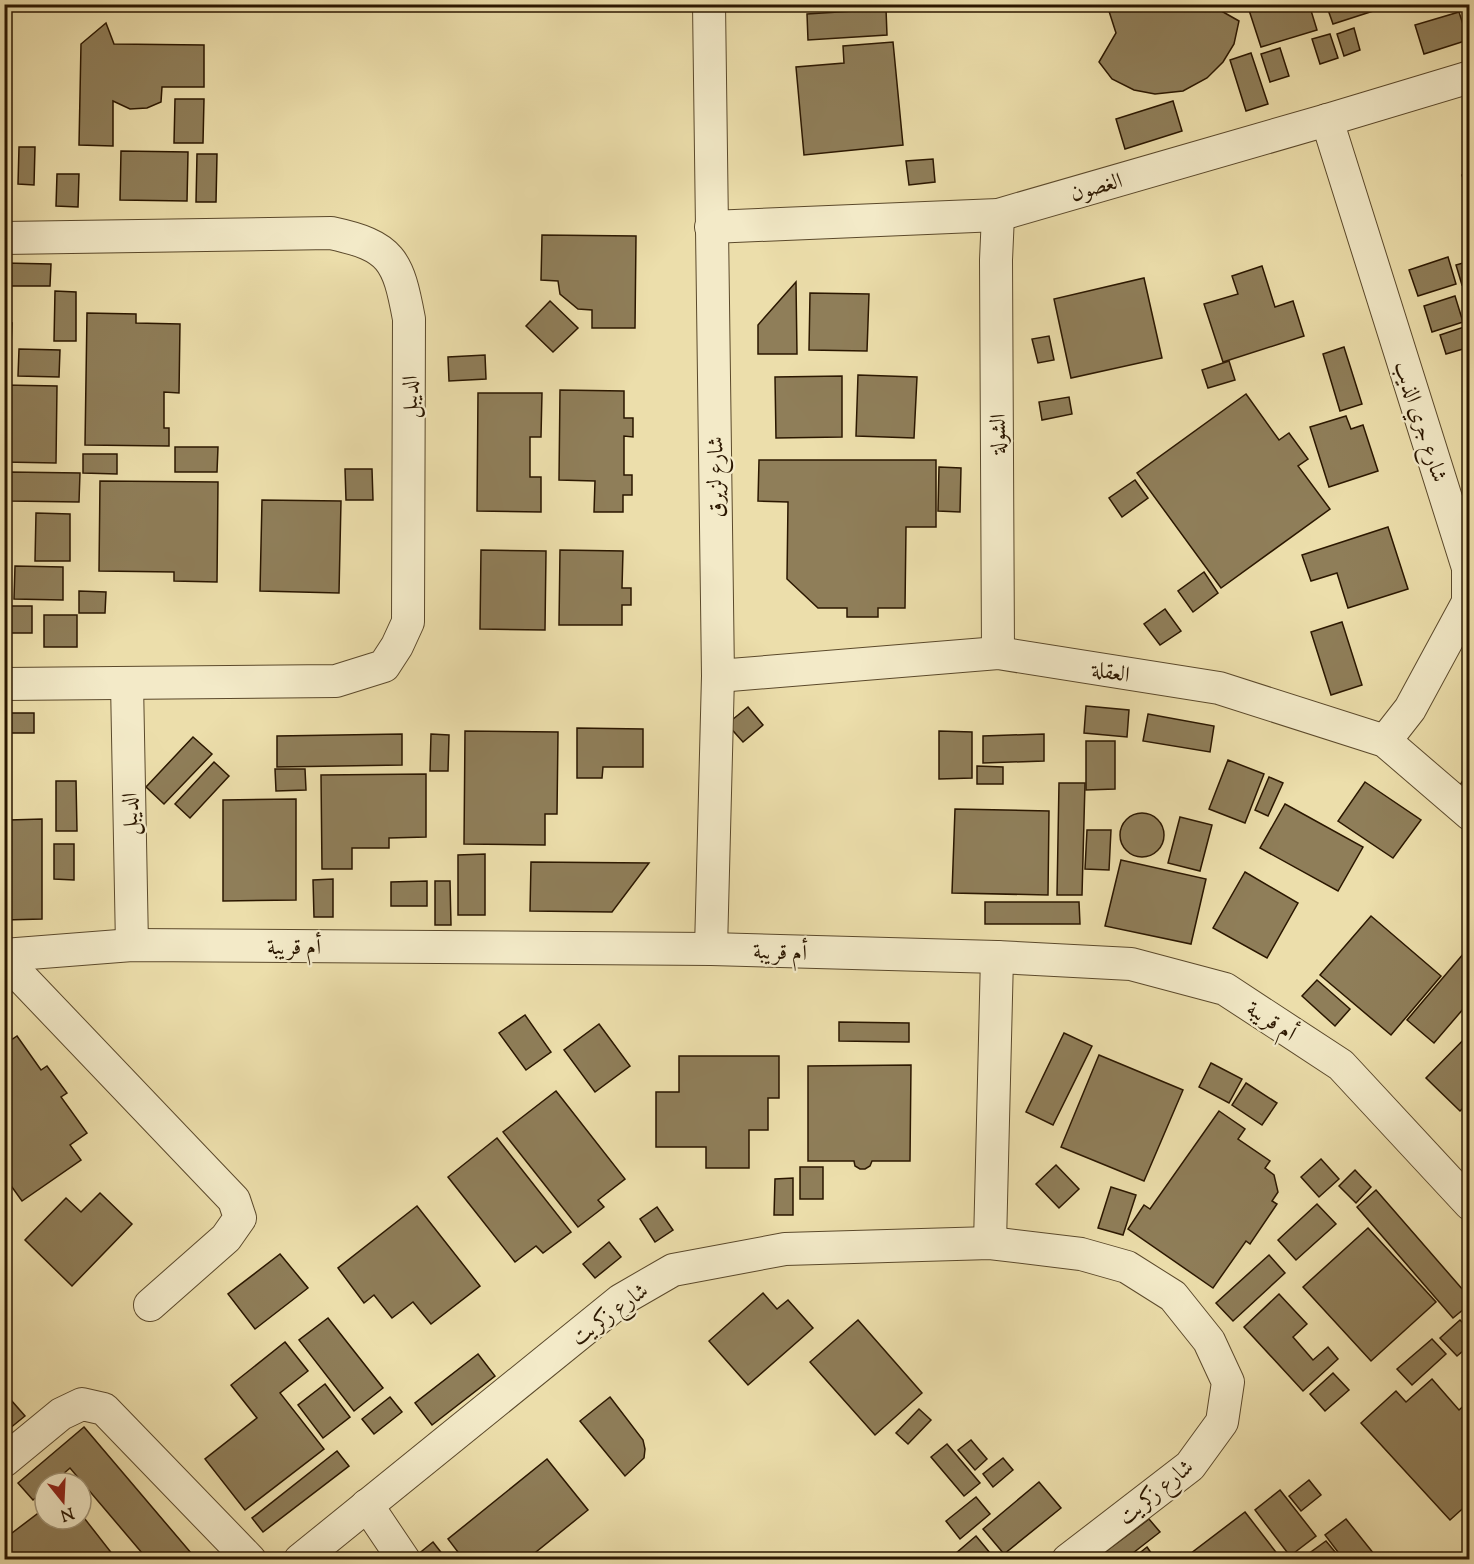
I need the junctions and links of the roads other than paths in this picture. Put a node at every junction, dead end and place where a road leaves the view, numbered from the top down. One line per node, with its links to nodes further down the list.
1 (709, 4): 5 (street, شارع لزيرق)
2 (1470, 77): 3 (street, الغصون)
3 (1327, 120): 4 (street, الغصون); 11 (street, شارع جري الذيب)
4 (998, 215): 5 (street, الغصون); 7 (street, الشولة)
5 (711, 227): 8 (street, شارع لزيرق)
6 (4, 238): 9 (street, الديبل)
7 (998, 653): 8 (street, العقلة); 11 (street, العقلة)
8 (718, 676): 14 (street, شارع لزيرق)
9 (127, 683): 10 (street, الديبل); 13 (street, الديبل)
10 (4, 684)
11 (1384, 741): 12 (street, العقلة)
12 (1470, 814)
13 (132, 945): 14 (street, أم قريبة); 15 (street, أم قريبة)
14 (711, 949): 16 (street, أم قريبة)
15 (4, 957): 19 (street)
16 (997, 957): 17 (street, أم قريبة); 18 (street)
17 (1470, 1204)
18 (990, 1243): 21 (street, شارع زكريت); 25 (street, شارع زكريت)
19 (150, 1305)
20 (4, 1461): 22 (street)
21 (367, 1505): 23 (street, شارع زكريت); 24 (street)
22 (250, 1560)
23 (300, 1560)
24 (404, 1560)
25 (1068, 1560)

